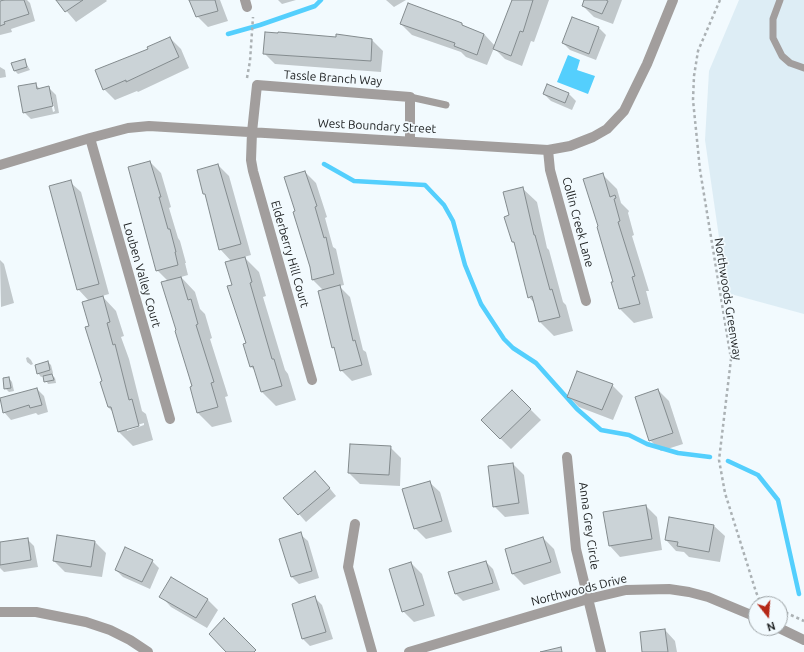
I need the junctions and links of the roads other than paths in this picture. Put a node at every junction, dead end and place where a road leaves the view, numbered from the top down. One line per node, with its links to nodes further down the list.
1 (673, 0): 9 (street, West Boundary Street)
2 (780, 0): 3 (lane)
3 (804, 68)
4 (410, 97): 5 (lane); 6 (street, Tassle Branch Way); 8 (street)
5 (446, 105)
6 (252, 132): 7 (street, West Boundary Street); 8 (street, West Boundary Street); 12 (street, Elderberry Hill Court)
7 (90, 138): 10 (street, West Boundary Street); 13 (street, Louben Valley Court)
8 (410, 140): 9 (street, West Boundary Street)
9 (548, 150): 11 (street, Collin Creek Lane)
10 (0, 165)
11 (586, 301)
12 (312, 380)
13 (170, 419)
14 (567, 457): 16 (street, Anna Grey Circle)
15 (355, 524): 22 (street)
16 (588, 599): 18 (street, Northwoods Drive); 23 (street, Northwoods Drive); 24 (street, Anna Grey Circle)
17 (0, 612): 21 (street)
18 (748, 614)
19 (788, 632): 20 (street)
20 (804, 640)
21 (148, 652)
22 (372, 652)
23 (408, 652)
24 (601, 652)

